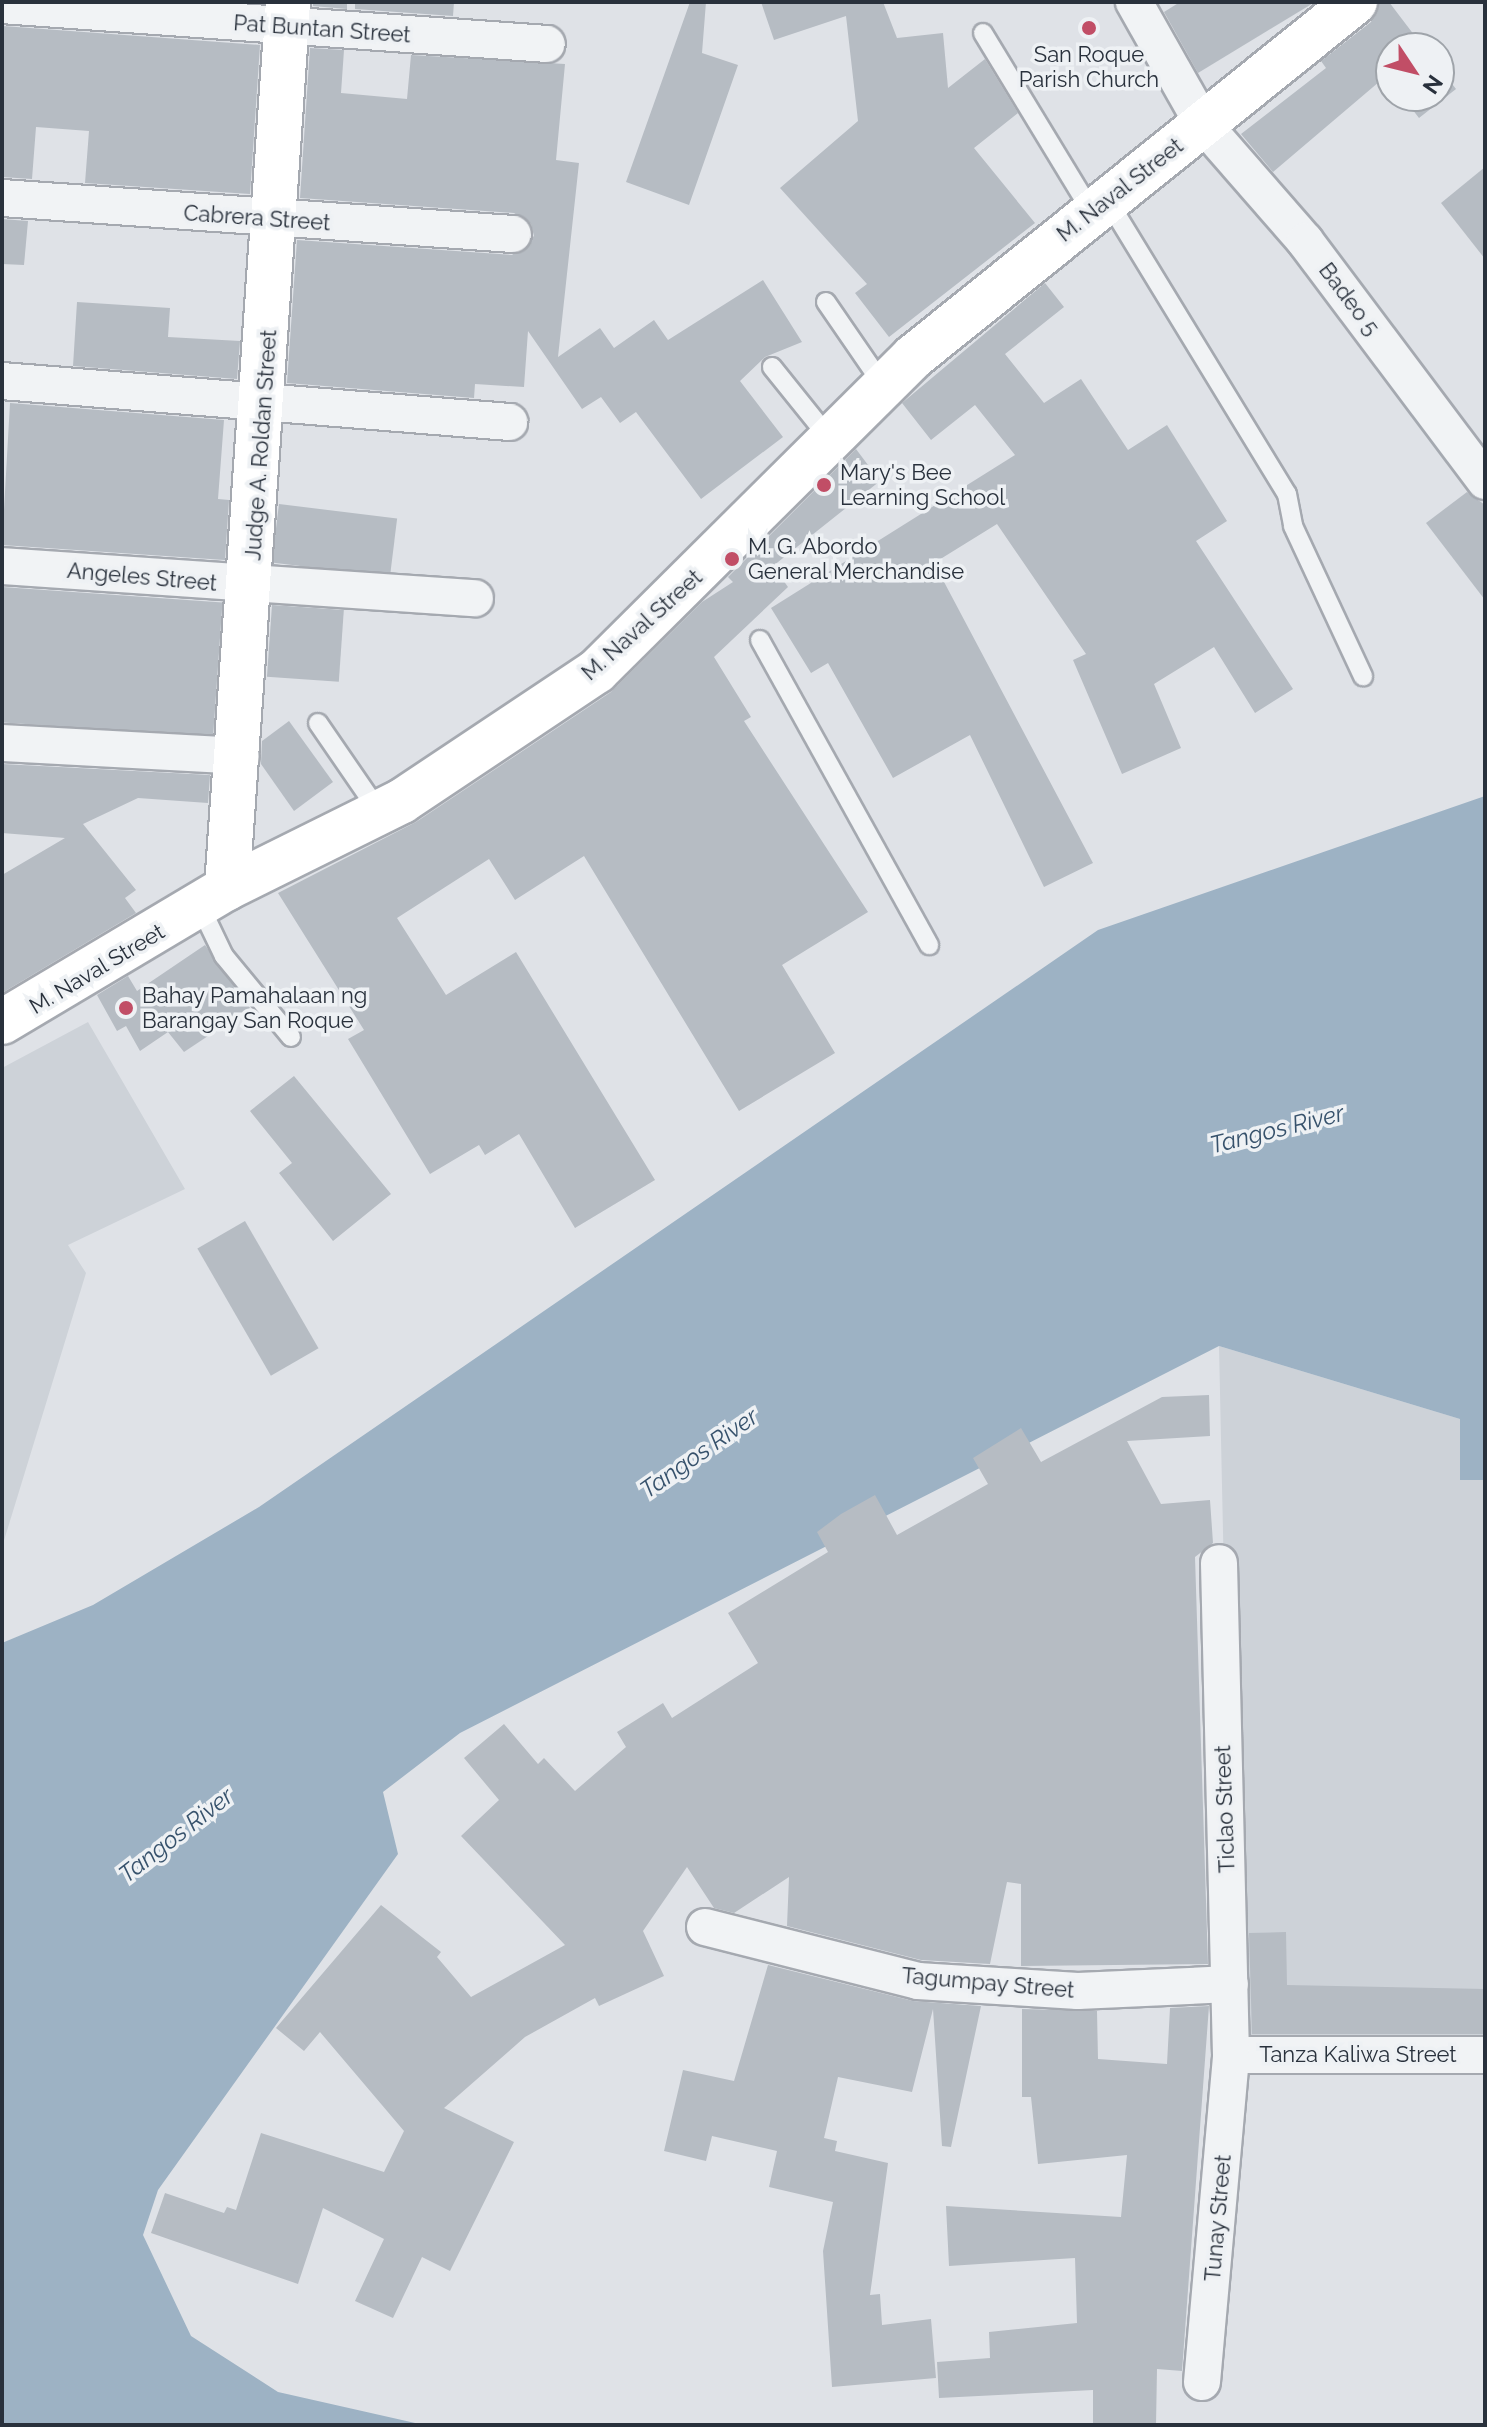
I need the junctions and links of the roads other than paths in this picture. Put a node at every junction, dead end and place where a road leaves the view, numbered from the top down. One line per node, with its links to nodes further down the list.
1 (1134, 2): 7 (street, Badeo 5)
2 (1355, 2): 7 (main road, M. Naval Street)
3 (2, 5): 4 (street, Pat Buntan Street)
4 (288, 15): 6 (street, Pat Buntan Street); 10 (main road, Judge A. Roldan Street)
5 (983, 33): 9 (lane)
6 (547, 44)
7 (1203, 124): 9 (main road, M. Naval Street); 19 (street, Badeo 5)
8 (2, 198): 10 (street, Cabrera Street)
9 (1100, 206): 15 (main road, M. Naval Street); 24 (lane)
10 (275, 220): 11 (street, Cabrera Street); 16 (main road, Judge A. Roldan Street)
11 (513, 234)
12 (826, 302): 15 (lane)
13 (772, 367): 18 (lane)
14 (2, 381): 16 (street)
15 (883, 385): 18 (main road, M. Naval Street)
16 (263, 404): 17 (street); 21 (main road, Judge A. Roldan Street)
17 (509, 422)
18 (829, 438): 28 (main road, M. Naval Street)
19 (1485, 481)
20 (2, 566): 21 (street, Angeles Street)
21 (252, 586): 22 (street, Angeles Street); 27 (main road, Judge A. Roldan Street)
22 (475, 598)
23 (760, 640): 30 (lane)
24 (1363, 676)
25 (318, 723): 28 (lane)
26 (2, 743): 27 (street)
27 (241, 756): 29 (main road, Judge A. Roldan Street)
28 (377, 809): 29 (main road, M. Naval Street)
29 (214, 898): 31 (main road, M. Naval Street); 32 (lane)
30 (929, 945)
31 (2, 1022)
32 (291, 1037)
33 (1219, 1563): 35 (street, Ticlao Street)
34 (705, 1927): 35 (street, Tagumpay Street)
35 (1230, 1984): 36 (street, Ticlao Street)
36 (1231, 2055): 37 (street, Tanza Kaliwa Street); 38 (street, Tunay Street)
37 (1485, 2055)
38 (1202, 2382)

